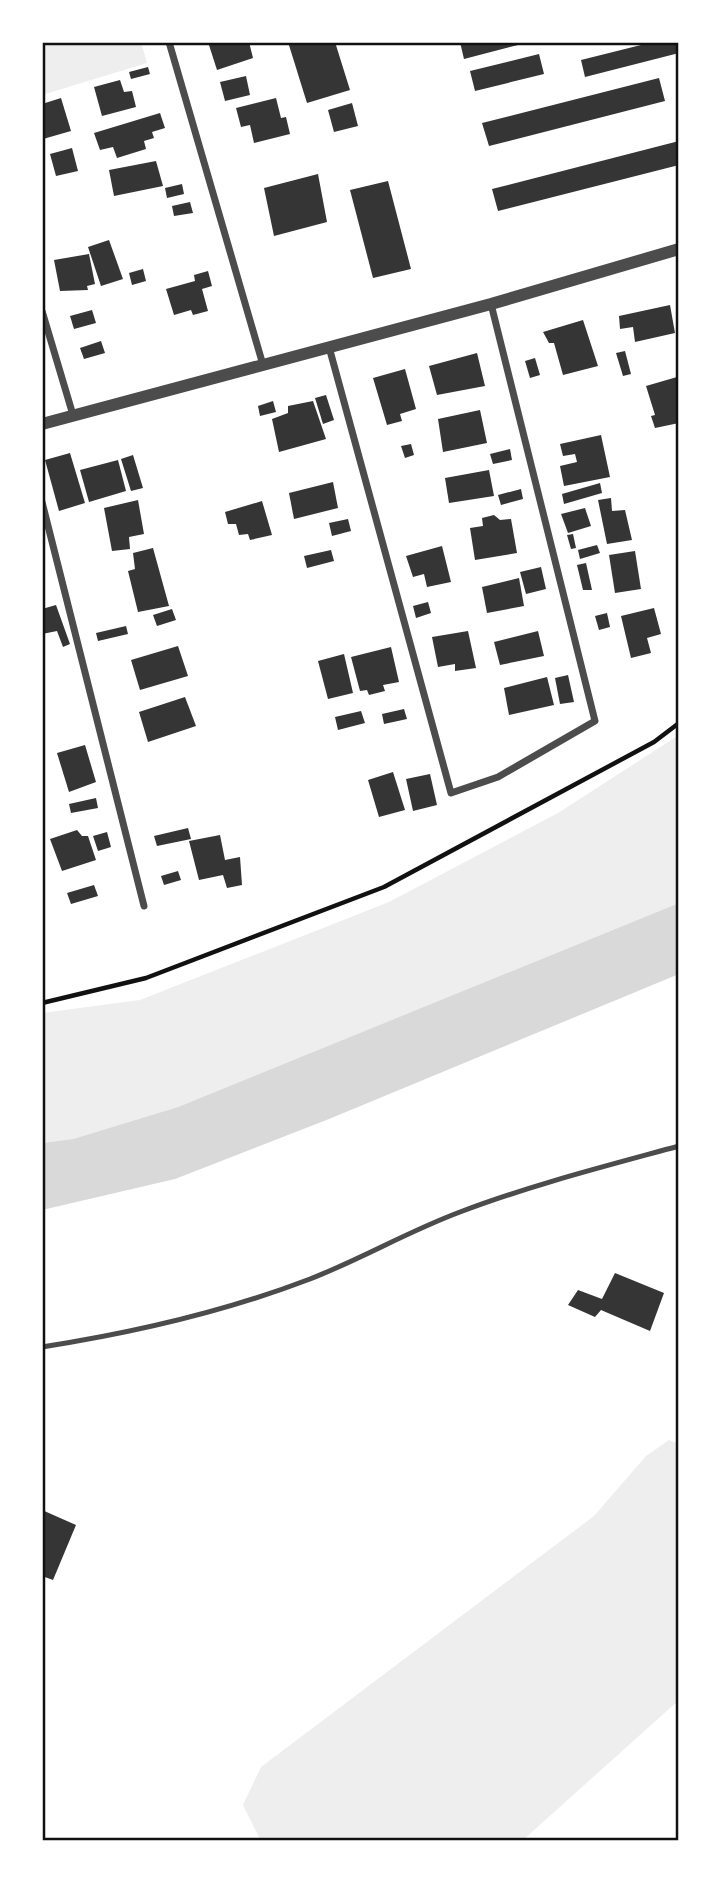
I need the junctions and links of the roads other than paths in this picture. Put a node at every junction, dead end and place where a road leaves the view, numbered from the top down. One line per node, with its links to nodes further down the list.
1 (169, 42): 6 (street)
2 (679, 249): 3 (street)
3 (491, 304): 5 (street); 5 (street)
4 (42, 311): 7 (street)
5 (329, 347): 6 (street)
6 (263, 365): 7 (street)
7 (73, 415): 8 (street)
8 (42, 424)
9 (42, 502): 10 (street)
10 (144, 906)
11 (679, 1146): 12 (lane)
12 (42, 1347)

